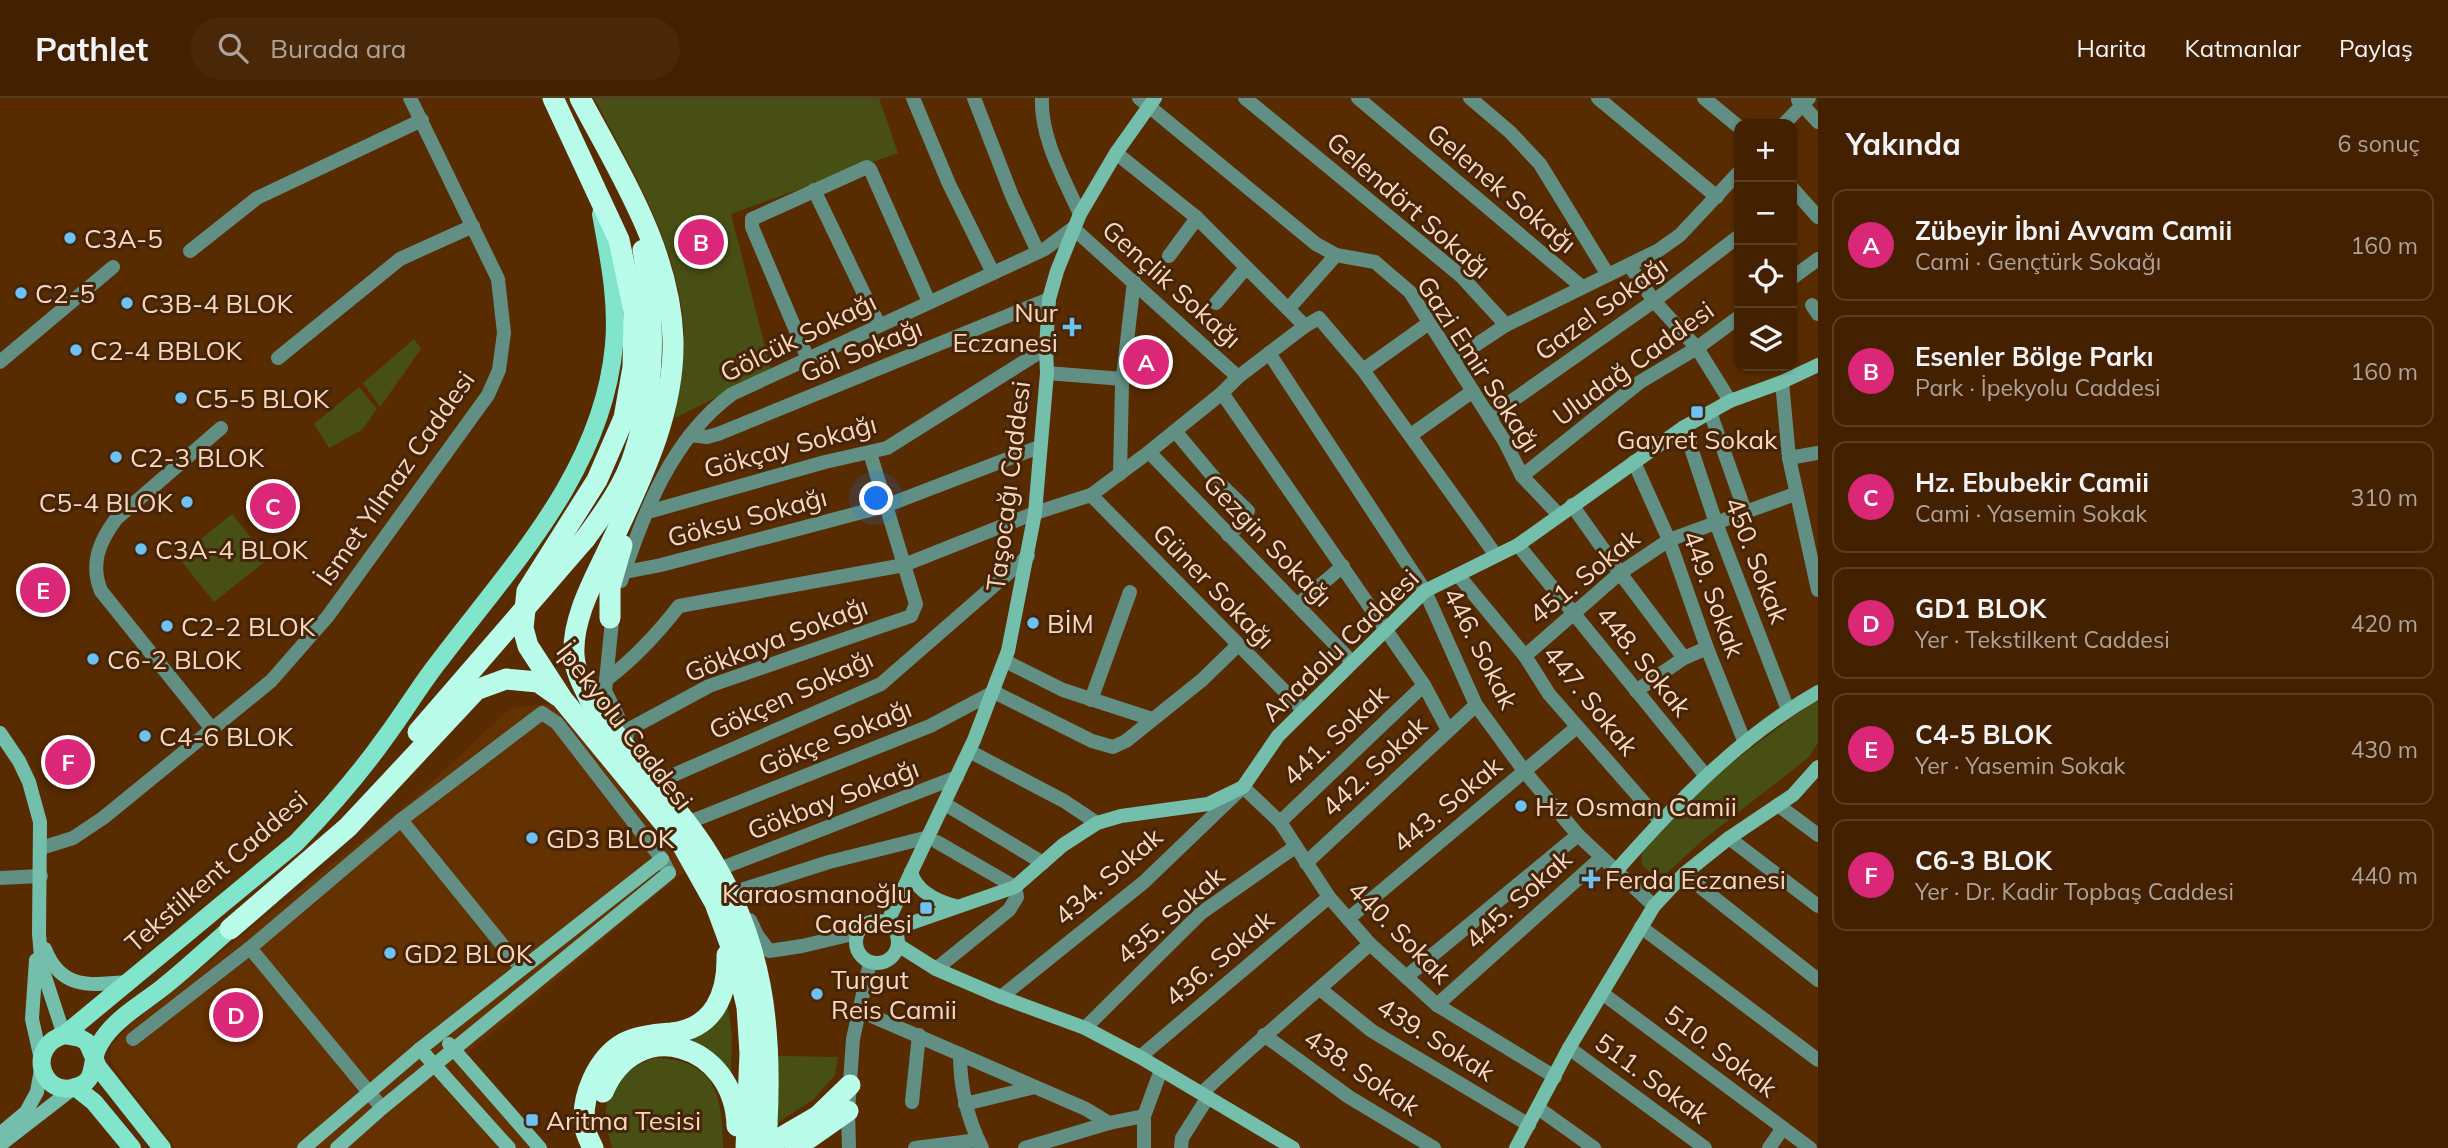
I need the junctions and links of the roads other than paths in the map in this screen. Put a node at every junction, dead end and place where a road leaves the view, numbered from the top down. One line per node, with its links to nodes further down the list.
1 (410, 98): 15 (street, İsmet Yılmaz Caddesi)
2 (553, 98): 19 (highway, İpekyolu Caddesi)
3 (580, 98): 21 (highway, İpekyolu Caddesi)
4 (913, 98): 39 (street)
5 (974, 98): 32 (street)
6 (1042, 98): 25 (street)
7 (1245, 98): 52 (street, Gelendört Sokağı)
8 (1358, 98): 43 (street, Gelenek Sokağı)
9 (1470, 98): 41 (street)
10 (1598, 98): 24 (street)
11 (1704, 98): 17 (street)
12 (1802, 100): 14 (street); 16 (street)
13 (1147, 101): 18 (main road, Taşocağı Caddesi); 33 (street, Gazi Emir Sokağı)
14 (1788, 119)
15 (422, 120): 28 (street, İsmet Yılmaz Caddesi); 31 (street)
16 (1818, 122)
17 (1734, 123)
18 (1116, 153): 25 (main road, Taşocağı Caddesi); 27 (street)
19 (590, 178): 124 (highway, İpekyolu Caddesi); 188 (main road, Tekstilkent Caddesi)
20 (1734, 178): 24 (street)
21 (626, 184): 85 (highway, İpekyolu Caddesi); 176 (highway, bridge)
22 (814, 190): 45 (street); 51 (street); 58 (street)
23 (1797, 196): 26 (street)
24 (1717, 197): 36 (street)
25 (1080, 214): 29 (main road, Taşocağı Caddesi)
26 (1818, 217)
27 (1197, 218): 34 (street); 38 (street)
28 (473, 226): 57 (street); 131 (street, İsmet Yılmaz Caddesi)
29 (1073, 228): 32 (street, Gölcük Sokağı); 42 (street, Gençlik Sokağı); 44 (main road, Taşocağı Caddesi)
30 (1734, 240): 46 (street, Gazel Sokağı)
31 (190, 251)
32 (1038, 252): 39 (street, Gölcük Sokağı)
33 (1336, 255): 48 (street); 50 (street, Gazi Emir Sokağı)
34 (1169, 256)
35 (1818, 259): 40 (street)
36 (1629, 265): 41 (street); 46 (street)
37 (113, 267): 60 (street)
38 (1246, 268): 47 (street); 48 (street)
39 (993, 273): 45 (street, Gölcük Sokağı)
40 (1797, 274)
41 (1608, 275): 43 (street)
42 (1134, 281): 64 (street, Gençlik Sokağı); 65 (street)
43 (1582, 287): 52 (street)
44 (1049, 299): 54 (main road, Taşocağı Caddesi); 75 (street, Göl Sokağı)
45 (929, 302): 51 (street, Gölcük Sokağı)
46 (1654, 302): 55 (street); 71 (street, Gazel Sokağı)
47 (1216, 303)
48 (1289, 308): 53 (street)
49 (1734, 321): 55 (street, Uludağ Caddesi)
50 (1429, 323): 59 (street, Gazi Emir Sokağı); 62 (street)
51 (879, 325): 58 (street, Gölcük Sokağı)
52 (1506, 325): 59 (street)
53 (1305, 326): 56 (street); 62 (street)
54 (1046, 348): 63 (main road, Taşocağı Caddesi); 79 (street, Gökçay Sokağı)
55 (1697, 348): 69 (street); 84 (street, Uludağ Caddesi)
56 (1269, 353): 64 (street); 107 (street, 446. Sokak)
57 (278, 358)
58 (808, 359): 75 (street, Gölcük Sokağı)
59 (1453, 360): 67 (street, Gazi Emir Sokağı)
60 (0, 362)
61 (1818, 365): 66 (main road, Anadolu Caddesi)
62 (1363, 370): 76 (street)
63 (1047, 373): 65 (street); 77 (main road, Taşocağı Caddesi)
64 (1238, 377): 68 (street)
65 (1123, 379): 83 (street)
66 (1782, 382): 69 (main road, Anadolu Caddesi); 81 (street)
67 (1473, 391): 71 (street, Gazi Emir Sokağı); 76 (street)
68 (1222, 393): 74 (street); 101 (street)
69 (1730, 401): 70 (main road, Anadolu Caddesi)
70 (1710, 412): 72 (main road, Anadolu Caddesi); 92 (street)
71 (1489, 417): 84 (street, Gazi Emir Sokağı)
72 (1684, 427): 82 (main road, Anadolu Caddesi); 94 (street, 450. Sokak)
73 (221, 428): 131 (street)
74 (1175, 431): 78 (street); 95 (street)
75 (690, 435): 90 (street, Gölcük Sokağı)
76 (1411, 435): 98 (street)
77 (1039, 447): 89 (street, Göksu Sokağı); 91 (main road, Taşocağı Caddesi)
78 (1149, 452): 83 (street); 95 (street, Gezgin Sokağı)
79 (870, 453): 89 (street); 90 (street, Gökçay Sokağı)
80 (1818, 453): 81 (street)
81 (1789, 458): 86 (street)
82 (1634, 462): 88 (main road, Anadolu Caddesi); 96 (street, 449. Sokak)
83 (1120, 474): 87 (street)
84 (1522, 477): 93 (street, Gazi Emir Sokağı)
85 (637, 489): 111 (highway); 223 (highway, İpekyolu Caddesi)
86 (1795, 494): 92 (street, 451. Sokak); 102 (street)
87 (1091, 495): 91 (street); 113 (street, Güner Sokağı)
88 (1572, 505): 93 (main road, Anadolu Caddesi); 104 (street)
89 (885, 506): 100 (street); 103 (street, Göksu Sokağı)
90 (648, 512): 103 (street, Gölcük Sokağı)
91 (1035, 513): 99 (main road, Taşocağı Caddesi); 100 (street)
92 (1746, 513): 94 (street, 451. Sokak)
93 (1559, 515): 97 (main road, Anadolu Caddesi)
94 (1716, 523): 96 (street, 451. Sokak); 128 (street, 450. Sokak)
95 (1228, 535): 109 (street, Gezgin Sokağı)
96 (1669, 540): 104 (street, 451. Sokak); 114 (street, 449. Sokak)
97 (1518, 545): 98 (main road, Anadolu Caddesi); 110 (street, 448. Sokak)
98 (1495, 554): 105 (main road, Anadolu Caddesi)
99 (1028, 556): 117 (main road, Taşocağı Caddesi); 141 (street, Gökçen Sokağı)
100 (904, 565): 119 (street); 133 (street, Gökkaya Sokağı)
101 (1343, 566): 109 (street); 112 (street)
102 (1815, 566): 106 (street)
103 (625, 572): 111 (street, Gölcük Sokağı)
104 (1620, 573): 110 (street, 451. Sokak); 116 (street)
105 (1458, 575): 107 (main road, Anadolu Caddesi); 115 (street, 447. Sokak)
106 (1818, 590)
107 (1425, 591): 112 (main road, Anadolu Caddesi); 126 (street, 446. Sokak)
108 (1130, 592): 125 (street)
109 (1297, 605): 118 (street, Gezgin Sokağı)
110 (1574, 614): 115 (street, 451. Sokak); 121 (street, 448. Sokak)
111 (610, 618): 119 (street, Gölcük Sokağı)
112 (1386, 629): 118 (main road, Anadolu Caddesi); 120 (street)
113 (1238, 645): 127 (street, Güner Sokağı); 129 (street)
114 (1707, 648): 116 (street); 135 (street, 449. Sokak)
115 (1525, 656): 130 (street, 447. Sokak)
116 (1684, 658): 121 (street)
117 (1005, 661): 122 (main road, Taşocağı Caddesi); 125 (street)
118 (1352, 662): 127 (main road, Anadolu Caddesi)
119 (606, 680): 133 (street, Gölcük Sokağı)
120 (1424, 685): 132 (street); 148 (street, 441. Sokak)
121 (1636, 691): 139 (street, 448. Sokak)
122 (994, 692): 129 (street); 136 (main road, Taşocağı Caddesi); 146 (street, Gökçe Sokağı)
123 (1818, 692): 128 (main road)
124 (564, 699): 176 (highway); 177 (highway, İpekyolu Caddesi)
125 (1091, 700): 129 (street)
126 (1476, 705): 132 (street, 442. Sokak); 138 (street, 446. Sokak)
127 (1303, 710): 142 (main road, Anadolu Caddesi)
128 (1788, 710): 135 (main road)
129 (1152, 719)
130 (1577, 727): 138 (street, 443. Sokak); 147 (street, 447. Sokak)
131 (212, 729): 155 (street, İsmet Yılmaz Caddesi)
132 (1448, 730): 159 (street, 442. Sokak)
133 (624, 732): 141 (street, Gölcük Sokağı)
134 (0, 733): 155 (main road)
135 (1745, 743): 139 (main road)
136 (969, 751): 140 (main road, Taşocağı Caddesi); 149 (street)
137 (1818, 767): 144 (main road)
138 (1525, 772): 150 (street, 446. Sokak); 173 (street, 443. Sokak)
139 (1706, 776): 147 (main road)
140 (957, 777): 143 (main road, Taşocağı Caddesi); 160 (street, Gökbay Sokağı)
141 (662, 780): 146 (street, Gölcük Sokağı)
142 (1243, 787): 148 (street, 440. Sokak); 149 (main road, Anadolu Caddesi); 192 (street, 434. Sokak)
143 (945, 804): 153 (main road, Taşocağı Caddesi); 158 (street)
144 (1778, 805): 151 (street); 152 (main road)
145 (401, 820): 157 (street); 182 (street); 184 (street)
146 (692, 821): 160 (street, Gölcük Sokağı)
147 (1660, 821): 161 (main road)
148 (1280, 822): 154 (street, 440. Sokak)
149 (1097, 823): 158 (main road, Anadolu Caddesi)
150 (1578, 835): 156 (street, 446. Sokak); 186 (street)
151 (1818, 835)
152 (1728, 838): 164 (main road); 172 (street)
153 (933, 840): 162 (main road, Taşocağı Caddesi); 167 (street); 168 (street)
154 (1295, 847): 159 (street, 440. Sokak); 195 (street, 435. Sokak)
155 (41, 848): 165 (main road)
156 (1601, 858): 161 (street, 446. Sokak); 193 (street, 445. Sokak)
157 (662, 859): 163 (street); 184 (main road)
158 (1043, 863): 167 (main road, Anadolu Caddesi)
159 (1306, 863): 169 (street, 440. Sokak)
160 (727, 866): 168 (street, Gölcük Sokağı)
161 (1616, 871): 171 (street, 446. Sokak)
162 (911, 872): 170 (main road); 174 (main road, Taşocağı Caddesi)
163 (669, 873): 189 (main road)
164 (1684, 874): 171 (main road); 187 (street)
165 (41, 876): 166 (street); 179 (main road)
166 (0, 878)
167 (1015, 887): 170 (main road, Anadolu Caddesi); 185 (street)
168 (738, 891): 178 (street, Gölcük Sokağı)
169 (1329, 897): 173 (street, 440. Sokak); 206 (street, 436. Sokak)
170 (957, 906): 174 (main road, Anadolu Caddesi)
171 (1654, 906): 175 (main road)
172 (1818, 906)
173 (1348, 919): 180 (street, 440. Sokak)
174 (891, 926): 178 (main road); 181 (main road)
175 (1641, 927): 191 (main road); 207 (street)
176 (230, 929): 205 (main road, Tekstilkent Caddesi)
177 (725, 929): 223 (highway, İpekyolu Caddesi); 238 (highway)
178 (857, 933): 183 (main road)
179 (39, 934): 188 (main road); 197 (main road); 208 (main road)
180 (1370, 944): 186 (street, 440. Sokak); 190 (street)
181 (898, 945): 183 (main road); 185 (main road)
182 (250, 948): 200 (street); 215 (street)
183 (870, 962): 194 (street)
184 (521, 968): 189 (main road); 196 (main road)
185 (936, 968): 192 (main road)
186 (1406, 977): 193 (street, 440. Sokak)
187 (1818, 980)
188 (128, 982): 197 (main road, Tekstilkent Caddesi)
189 (534, 984): 203 (main road)
190 (1320, 989): 199 (street); 225 (street, 439. Sokak)
191 (1602, 993): 201 (main road); 226 (street, 510. Sokak)
192 (1001, 996): 195 (main road)
193 (1437, 1005): 211 (street, 440. Sokak)
194 (858, 1010): 198 (street); 212 (street)
195 (1085, 1028): 206 (main road)
196 (441, 1033): 202 (main road); 203 (main road)
197 (64, 1035): 205 (main road); 208 (main road, Tekstilkent Caddesi)
198 (919, 1035): 204 (street); 217 (street)
199 (1264, 1035): 216 (street); 248 (street, 438. Sokak)
200 (133, 1039)
201 (1569, 1048): 211 (main road); 251 (street, 511. Sokak)
202 (420, 1049): 209 (main road); 215 (main road)
203 (453, 1049): 209 (main road); 237 (main road)
204 (960, 1054): 214 (street); 218 (street)
205 (94, 1057): 213 (main road, Tekstilkent Caddesi); 233 (main road)
206 (1140, 1057): 210 (main road)
207 (1818, 1060)
208 (42, 1064): 213 (main road); 227 (main road, Tekstilkent Caddesi)
209 (435, 1066): 219 (main road); 236 (main road)
210 (1161, 1070): 216 (main road); 222 (street)
211 (1555, 1077): 220 (main road)
212 (850, 1085): 221 (street); 242 (highway)
213 (75, 1087): 229 (main road, Tekstilkent Caddesi); 232 (main road)
214 (1035, 1087): 218 (street); 224 (street)
215 (369, 1091): 219 (street); 234 (main road)
216 (1205, 1095): 230 (street); 231 (main road)
217 (912, 1102)
218 (965, 1104): 228 (street)
219 (382, 1108): 235 (main road)
220 (1538, 1108): 225 (main road); 250 (street)
221 (848, 1111): 243 (highway); 244 (street)
222 (1144, 1115): 224 (street); 247 (street)
223 (751, 1123): 239 (highway); 240 (highway); 241 (highway); 242 (highway, bridge)
224 (1109, 1123): 246 (street)
225 (1529, 1125): 249 (main road)
226 (1783, 1128): 252 (street); 253 (street, 510. Sokak)
227 (0, 1134)
228 (980, 1144): 245 (street)
229 (0, 1145)
230 (1185, 1145)
231 (1288, 1147)
232 (132, 1148)
233 (162, 1148)
234 (304, 1148)
235 (337, 1148)
236 (509, 1148)
237 (540, 1148)
238 (593, 1148)
239 (606, 1148)
240 (737, 1148)
241 (746, 1148)
242 (764, 1148)
243 (795, 1148)
244 (849, 1148)
245 (915, 1148)
246 (1025, 1148)
247 (1144, 1148)
248 (1434, 1148)
249 (1516, 1148)
250 (1594, 1148)
251 (1705, 1148)
252 (1769, 1148)
253 (1810, 1148)

